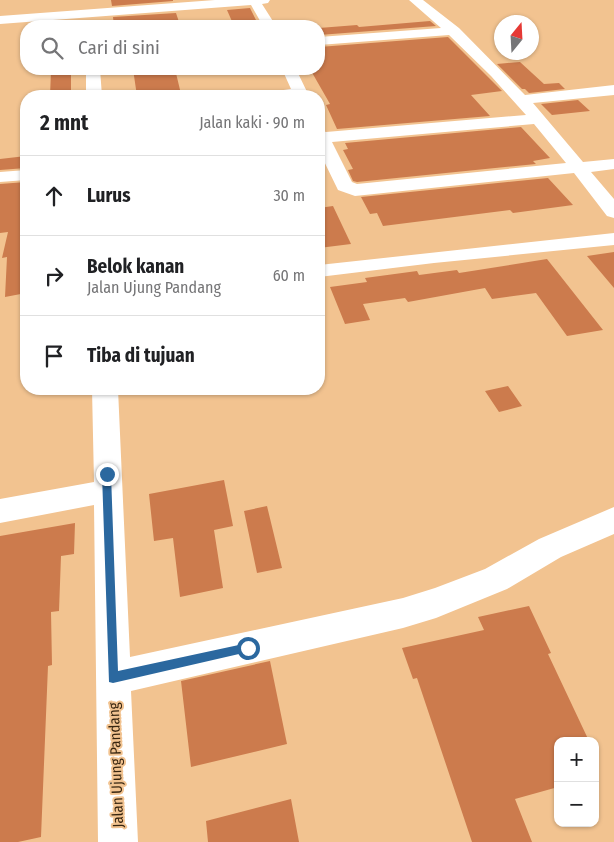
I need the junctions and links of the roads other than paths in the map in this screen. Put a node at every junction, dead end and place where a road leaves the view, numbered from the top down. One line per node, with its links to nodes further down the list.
1 (90, 0): 5 (street)
2 (257, 0): 5 (street); 6 (street)
3 (415, 0): 7 (street)
4 (0, 20): 5 (street)
5 (91, 20)
6 (266, 20)
7 (454, 31): 8 (street); 14 (street)
8 (325, 41)
9 (93, 75): 11 (street)
10 (291, 75): 12 (street)
11 (94, 90)
12 (298, 90)
13 (614, 90): 14 (street)
14 (522, 100): 15 (street)
15 (537, 120): 16 (street); 19 (street)
16 (325, 136)
17 (325, 146): 19 (street)
18 (614, 164): 19 (street)
19 (580, 168): 22 (street)
20 (20, 175): 21 (street)
21 (0, 177)
22 (614, 212)
23 (614, 239): 24 (street)
24 (325, 270)
25 (106, 395): 26 (street, Jalan Ujung Pandang)
26 (107, 491): 27 (street); 29 (street, Jalan Ujung Pandang)
27 (0, 510)
28 (614, 520): 29 (street)
29 (113, 678): 30 (street, Jalan Ujung Pandang)
30 (118, 842)

